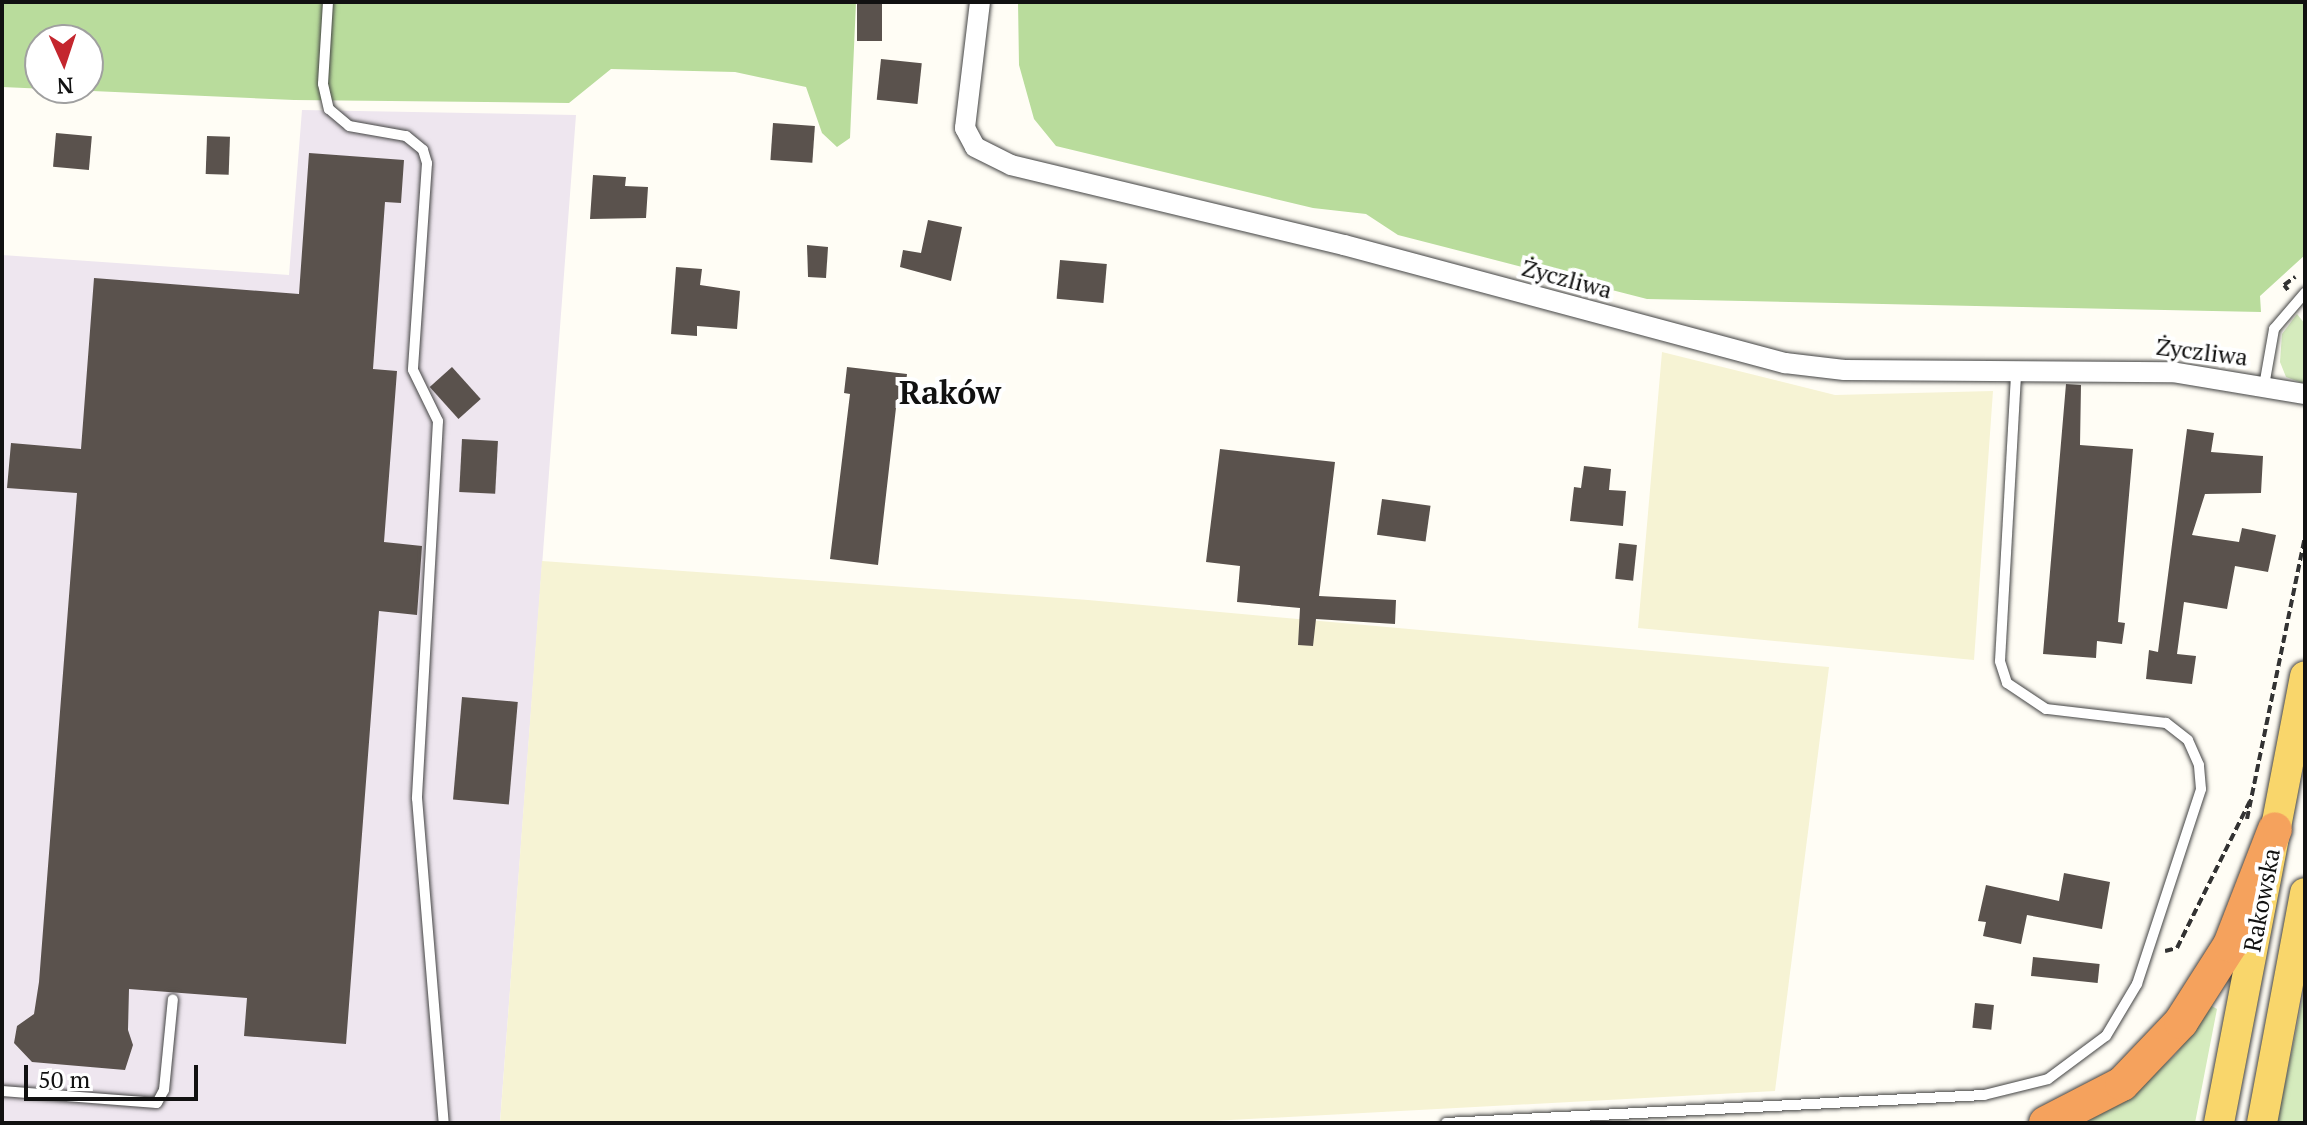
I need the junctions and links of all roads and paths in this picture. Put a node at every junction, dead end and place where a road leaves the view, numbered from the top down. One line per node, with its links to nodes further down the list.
1 (328, 2): 14 (lane)
2 (980, 2): 4 (street, Życzliwa)
3 (2305, 293): 5 (lane)
4 (2016, 371): 5 (street, Życzliwa); 11 (lane)
5 (2264, 386): 6 (street, Życzliwa)
6 (2305, 394)
7 (2305, 676): 9 (main road, Rakowska)
8 (2250, 801): 11 (path)
9 (2275, 829): 16 (highway); 17 (main road, Rakowska)
10 (2305, 893): 18 (main road, Rakowska)
11 (2149, 947): 15 (lane)
12 (173, 999): 13 (lane)
13 (2, 1091)
14 (444, 1123)
15 (1446, 1123)
16 (2046, 1123)
17 (2219, 1123)
18 (2262, 1123)

